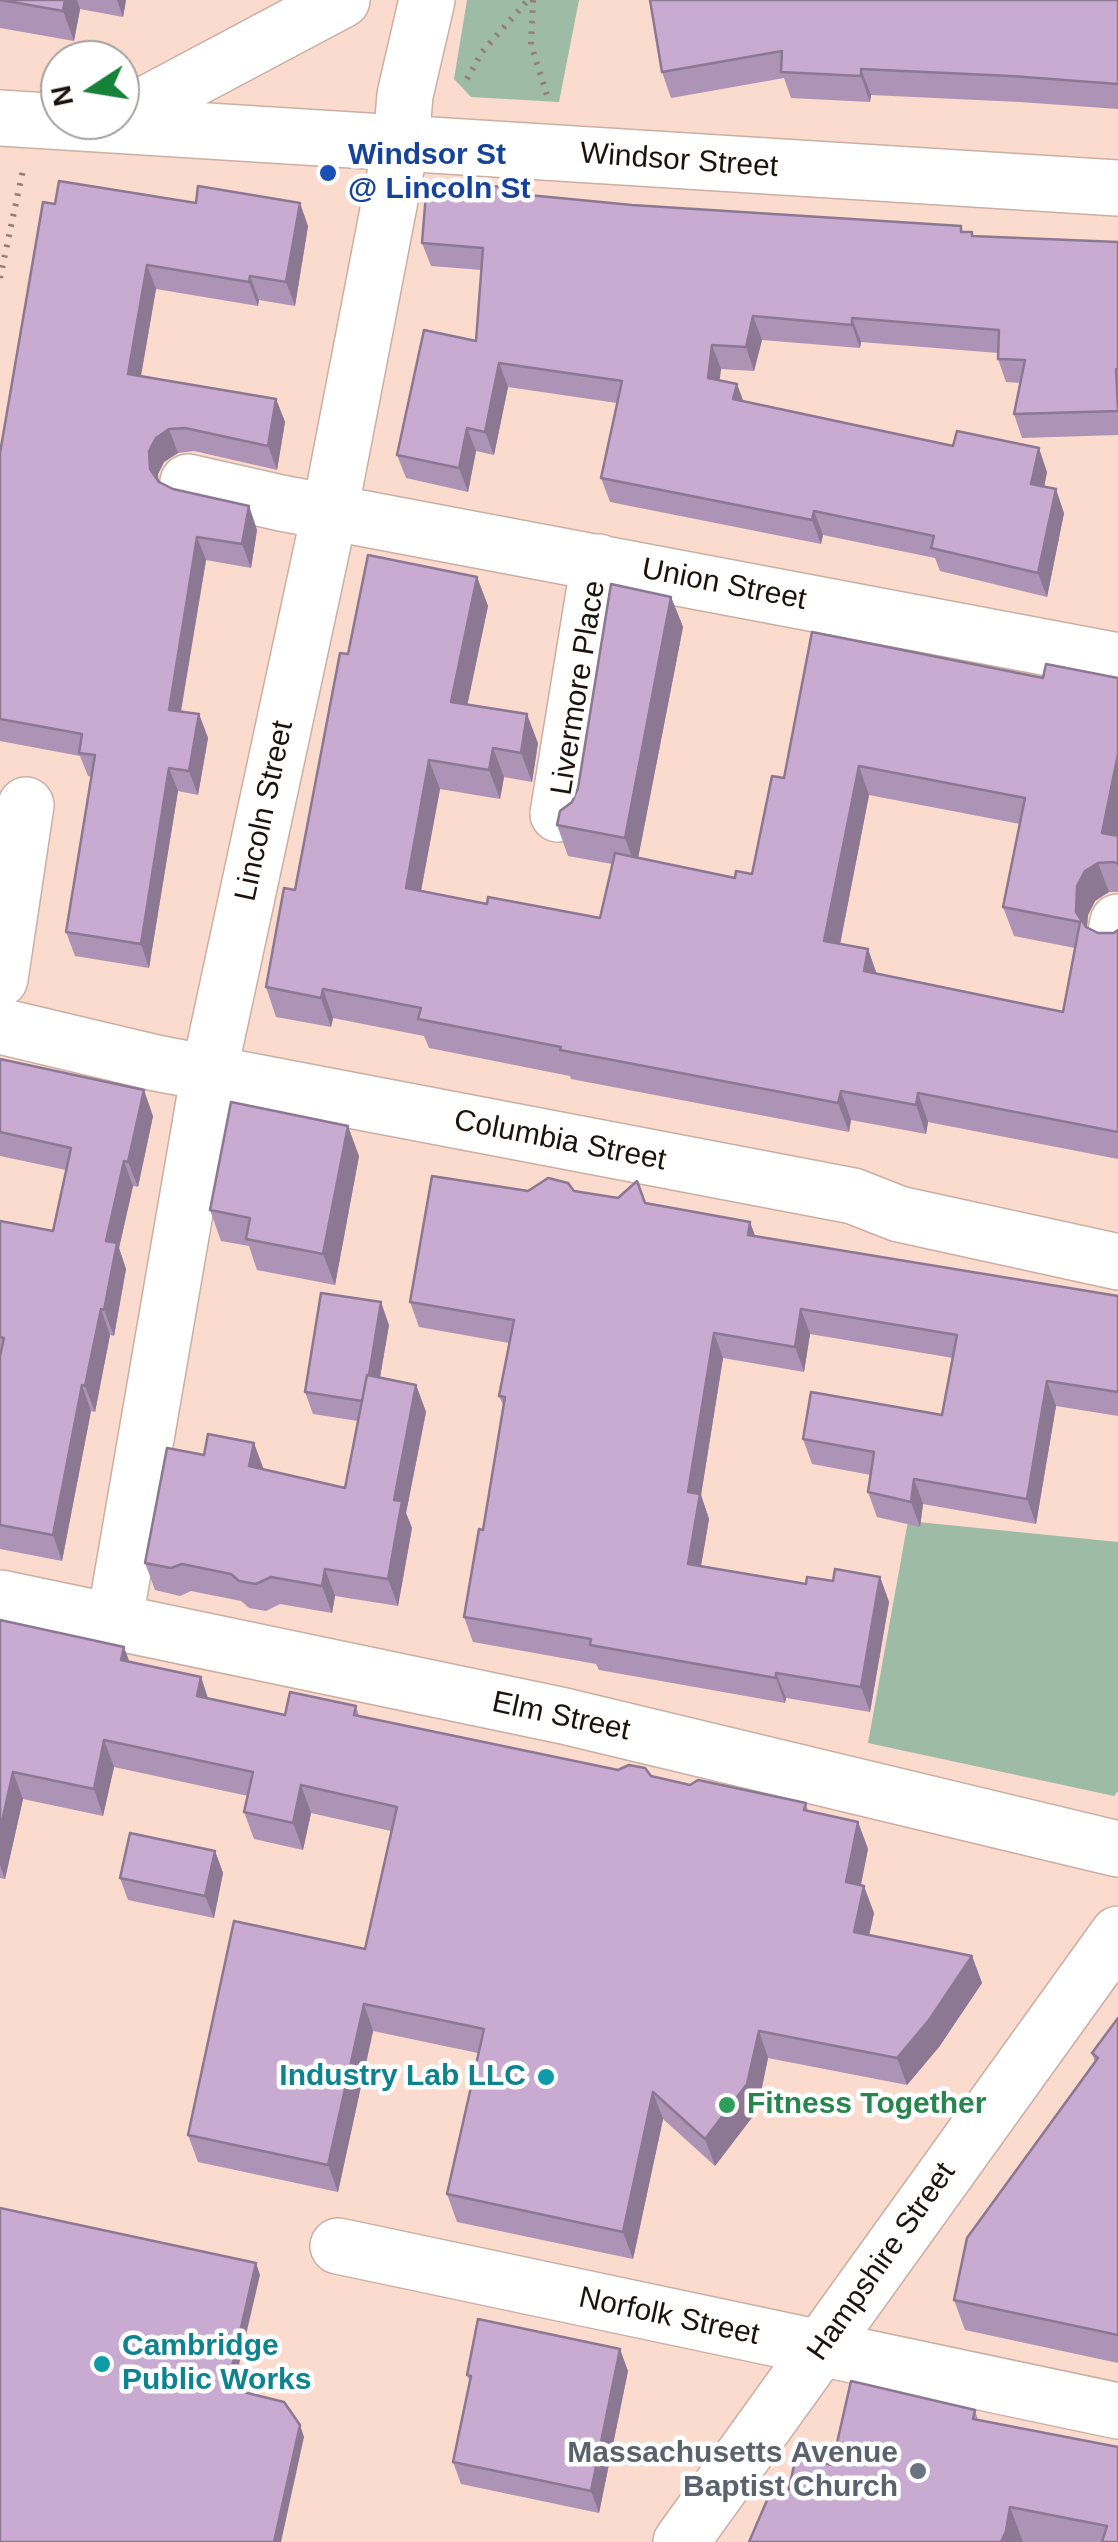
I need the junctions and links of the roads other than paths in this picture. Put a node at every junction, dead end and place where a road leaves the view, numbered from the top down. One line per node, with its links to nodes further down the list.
1 (342, 0): 3 (street)
2 (427, 0): 7 (street, Lincoln Street)
3 (140, 108)
4 (15, 119): 5 (street, Windsor Street)
5 (40, 120)
6 (140, 123): 7 (street, Windsor Street)
7 (401, 143): 8 (street, Windsor Street); 10 (street, Lincoln Street)
8 (1118, 188)
9 (188, 482): 10 (street, Union Street)
10 (330, 510): 11 (street, Union Street); 17 (street, Lincoln Street)
11 (600, 562): 12 (street, Union Street); 14 (street, Livermore Place)
12 (1118, 660)
13 (26, 805): 15 (street)
14 (558, 814)
15 (0, 979)
16 (0, 1026): 17 (street, Columbia Street)
17 (209, 1074): 18 (street, Columbia Street); 20 (street, Lincoln Street)
18 (1118, 1262)
19 (0, 1598): 20 (street, Elm Street)
20 (114, 1624): 21 (street, Elm Street)
21 (1118, 1849)
22 (1118, 1934): 24 (street, Hampshire Street)
23 (338, 2246): 24 (street, Norfolk Street)
24 (820, 2350): 25 (street, Norfolk Street); 26 (street, Hampshire Street)
25 (1118, 2411)
26 (681, 2542)

